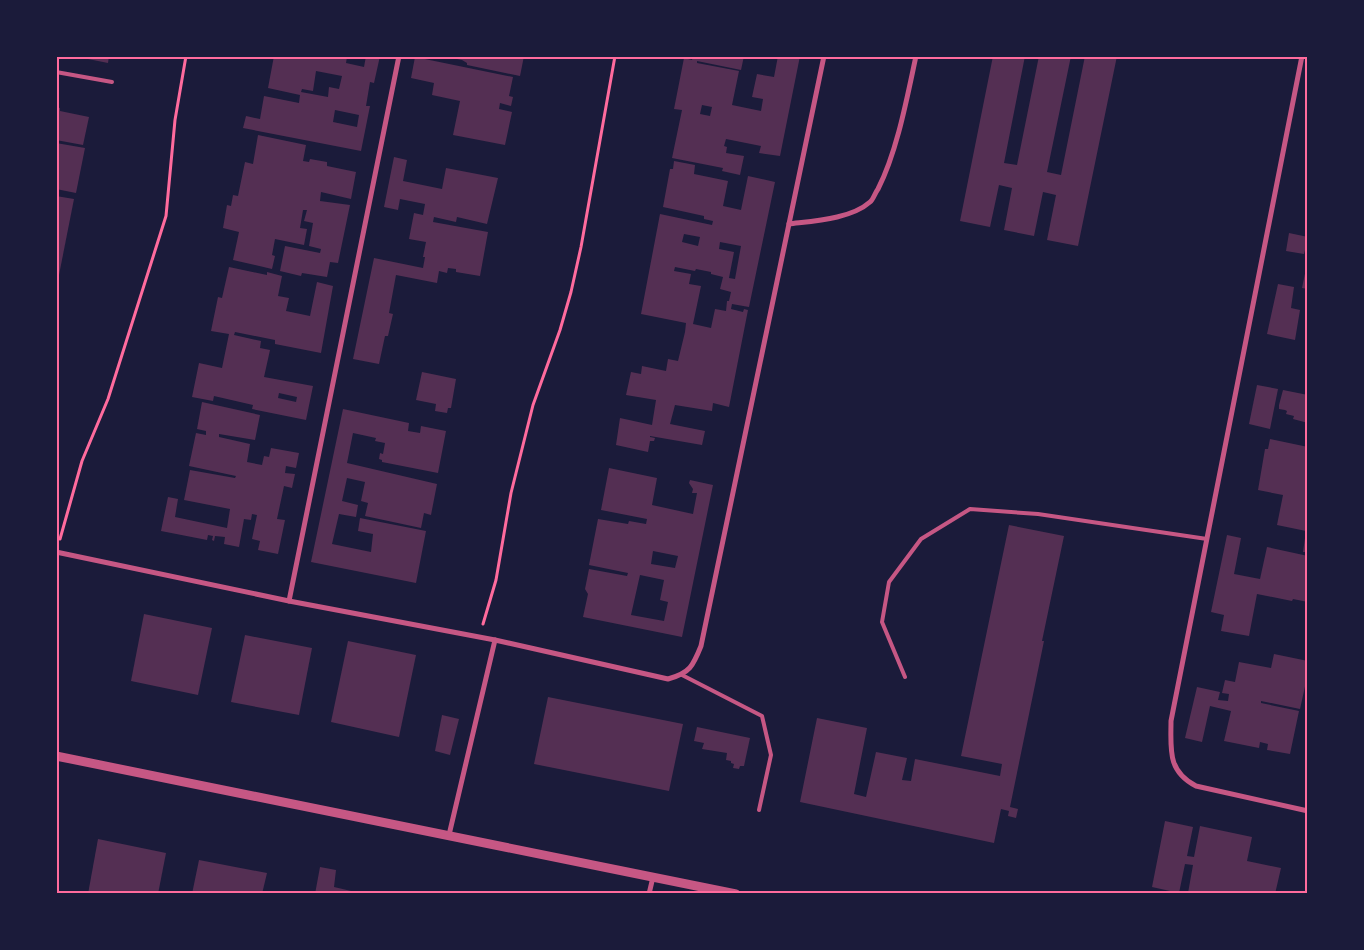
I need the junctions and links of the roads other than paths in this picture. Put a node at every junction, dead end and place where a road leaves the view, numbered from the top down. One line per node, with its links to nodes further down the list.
1 (399, 56): 10 (street)
2 (824, 56): 7 (street)
3 (916, 56): 7 (street)
4 (1302, 56): 8 (street)
5 (56, 72): 6 (lane)
6 (112, 82)
7 (789, 224): 12 (street)
8 (1207, 539): 13 (lane); 16 (street)
9 (56, 552): 10 (street)
10 (289, 601): 11 (street)
11 (495, 640): 12 (street); 17 (street)
12 (682, 675): 15 (lane)
13 (905, 677)
14 (56, 756): 17 (street)
15 (759, 810)
16 (1308, 811)
17 (449, 836): 18 (street)
18 (653, 877): 19 (street); 20 (street)
19 (650, 894)
20 (736, 894)

